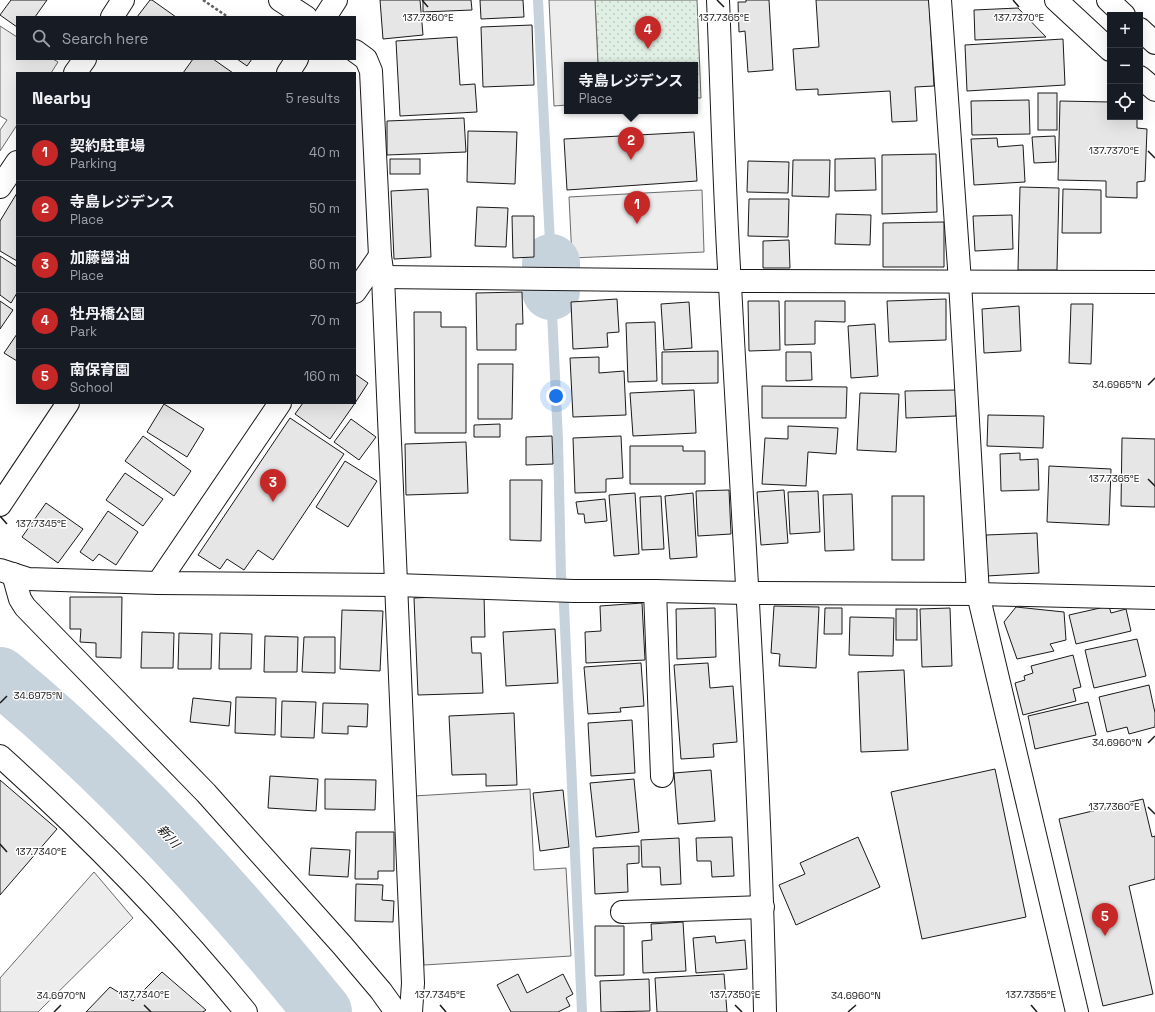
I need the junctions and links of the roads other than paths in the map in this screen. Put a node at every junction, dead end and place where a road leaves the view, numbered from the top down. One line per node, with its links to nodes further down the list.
1 (123, 0): 9 (street)
2 (280, 0): 10 (street)
3 (336, 0): 11 (street)
4 (718, 0): 26 (street)
5 (940, 0): 27 (street)
6 (1056, 0): 14 (street)
7 (1108, 0): 8 (street)
8 (1121, 12)
9 (113, 16)
10 (304, 16)
11 (326, 16)
12 (1143, 32): 13 (street)
13 (1155, 43)
14 (1108, 48)
15 (356, 52): 24 (street)
16 (84, 60): 18 (street)
17 (296, 60): 19 (street)
18 (76, 72)
19 (289, 72)
20 (1143, 80): 21 (street)
21 (1155, 90)
22 (16, 163): 23 (street)
23 (0, 187)
24 (380, 256): 25 (street); 29 (street)
25 (383, 277): 26 (street); 35 (street)
26 (729, 281): 27 (street); 37 (street)
27 (960, 282): 28 (street); 38 (street)
28 (1155, 282)
29 (356, 291)
30 (67, 404): 32 (street)
31 (279, 404): 34 (street)
32 (0, 505)
33 (6, 572): 34 (street); 45 (street)
34 (158, 583): 35 (street)
35 (395, 585): 36 (street); 46 (street)
36 (655, 591): 37 (street); 41 (street)
37 (748, 593): 38 (street); 42 (street)
38 (978, 594): 39 (street); 48 (street)
39 (1155, 598)
40 (0, 756): 44 (street)
41 (662, 776)
42 (763, 907): 43 (street); 47 (street)
43 (622, 912)
44 (246, 1012)
45 (396, 1012)
46 (411, 1012)
47 (765, 1012)
48 (1077, 1012)

